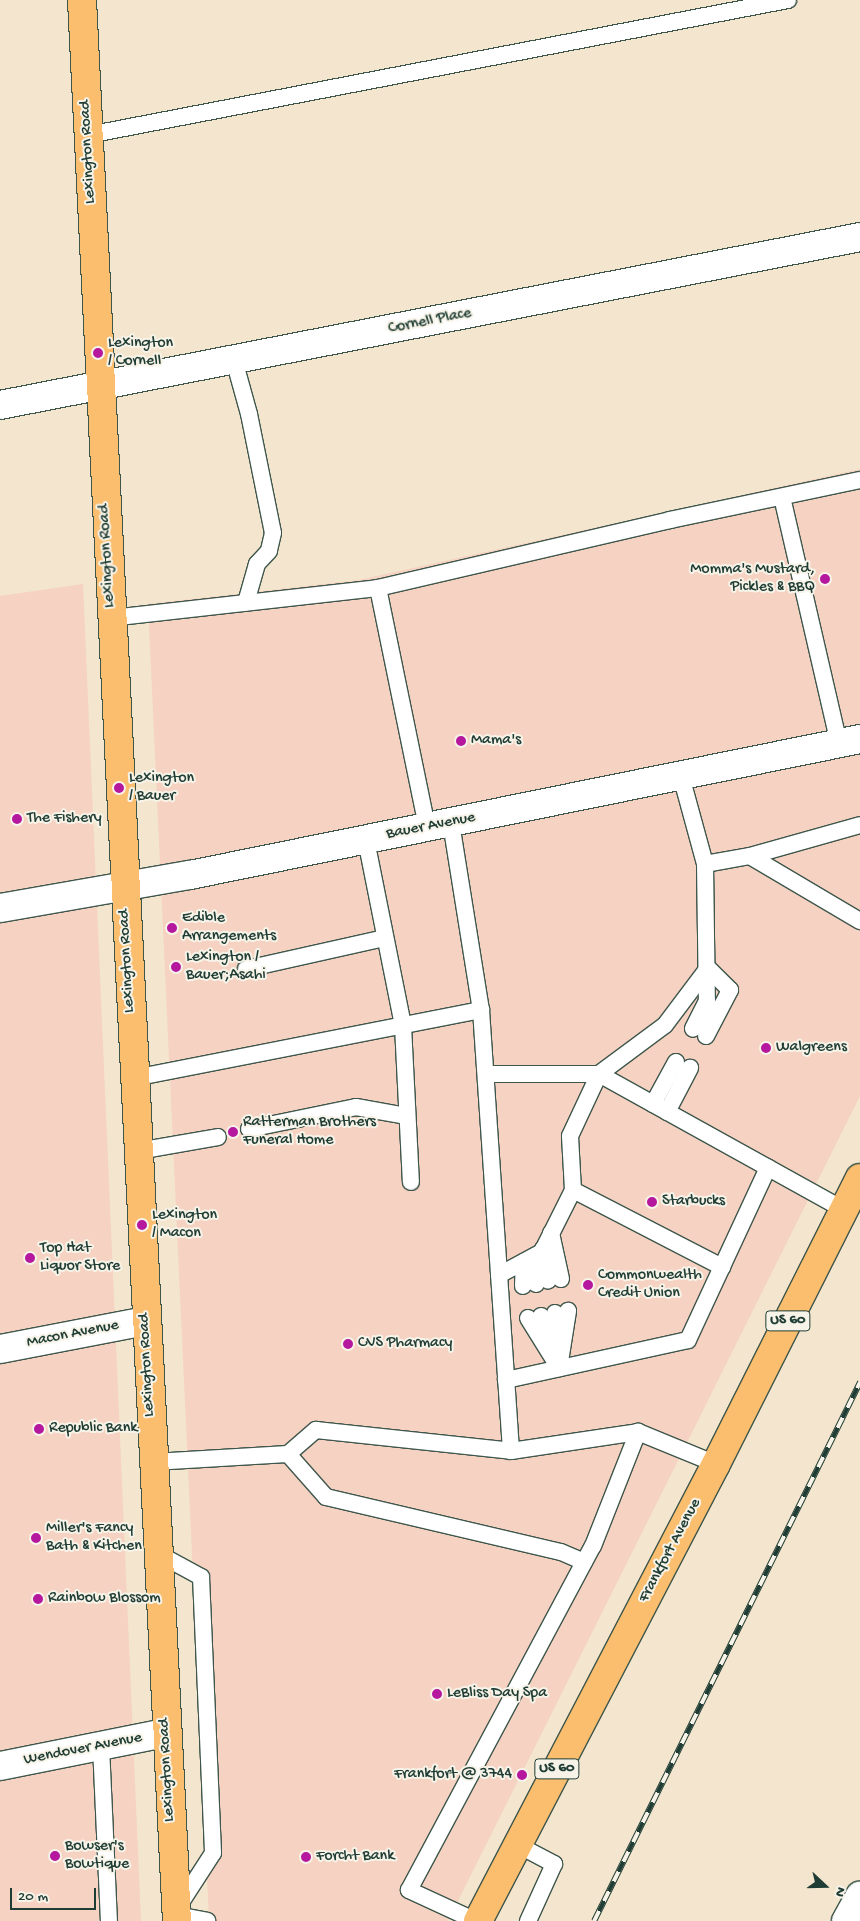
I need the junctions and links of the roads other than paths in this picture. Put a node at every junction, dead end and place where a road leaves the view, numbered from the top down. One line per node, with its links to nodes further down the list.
1 (82, 0): 3 (main road, Lexington Road)
2 (788, 0): 3 (lane)
3 (88, 135): 6 (main road, Lexington Road)
4 (860, 237): 5 (street, Cornell Place)
5 (234, 360): 6 (street, Cornell Place); 11 (lane)
6 (100, 386): 7 (street, Cornell Place); 12 (main road, Lexington Road)
7 (0, 405)
8 (860, 480): 9 (lane)
9 (782, 496): 10 (lane); 13 (lane)
10 (378, 588): 11 (lane); 15 (lane)
11 (246, 602): 12 (lane)
12 (111, 618): 20 (main road, Lexington Road)
13 (850, 741): 14 (street, Bauer Avenue)
14 (681, 776): 15 (street, Bauer Avenue); 19 (lane)
15 (439, 825): 17 (street, Bauer Avenue); 26 (lane)
16 (860, 826): 18 (lane)
17 (366, 840): 20 (street, Bauer Avenue); 23 (lane)
18 (750, 856): 19 (lane); 22 (lane)
19 (706, 864): 24 (lane)
20 (124, 886): 21 (street, Bauer Avenue); 31 (main road, Lexington Road)
21 (0, 908)
22 (860, 922)
23 (385, 938): 25 (lane); 27 (lane)
24 (708, 968): 24 (lane); 30 (lane)
25 (246, 969)
26 (481, 1010): 27 (lane); 29 (lane)
27 (402, 1026): 31 (lane); 33 (lane)
28 (683, 1065): 32 (lane)
29 (486, 1074): 30 (lane); 45 (lane)
30 (599, 1074): 32 (lane); 40 (lane)
31 (134, 1078): 36 (main road, Lexington Road)
32 (660, 1108): 37 (lane)
33 (407, 1116): 34 (lane); 39 (lane)
34 (249, 1129)
35 (218, 1137): 36 (lane)
36 (138, 1151): 47 (main road, Lexington Road)
37 (768, 1168): 41 (lane); 44 (lane)
38 (860, 1178): 41 (main road, Frankfort Avenue / US 60)
39 (411, 1182)
40 (573, 1190): 42 (lane); 44 (lane)
41 (844, 1210): 55 (main road, Frankfort Avenue / US 60)
42 (551, 1233): 43 (lane); 46 (lane)
43 (534, 1256): 45 (lane); 46 (lane); 46 (lane)
44 (722, 1267): 49 (lane)
45 (499, 1275): 50 (lane)
46 (542, 1282)
47 (146, 1321): 48 (street, Macon Avenue); 54 (main road, Lexington Road)
48 (0, 1349)
49 (559, 1368): 49 (lane); 50 (lane)
50 (506, 1380): 52 (lane)
51 (638, 1432): 52 (lane); 55 (lane); 57 (lane)
52 (511, 1451): 53 (lane)
53 (288, 1454): 54 (lane); 57 (lane)
54 (153, 1462): 56 (main road, Lexington Road)
55 (716, 1464): 61 (main road, Frankfort Avenue / US 60)
56 (157, 1553): 58 (main road, Lexington Road); 63 (lane)
57 (584, 1562): 66 (lane)
58 (165, 1733): 59 (street, Wendover Avenue); 63 (main road, Lexington Road)
59 (102, 1746): 60 (street, Wendover Avenue); 64 (lane)
60 (0, 1766)
61 (518, 1845): 66 (main road, Frankfort Avenue / US 60); 67 (lane)
62 (860, 1896): 68 (street)
63 (177, 1915): 65 (lane)
64 (109, 1921)
65 (207, 1921)
66 (477, 1921)
67 (528, 1921)
68 (846, 1921)

